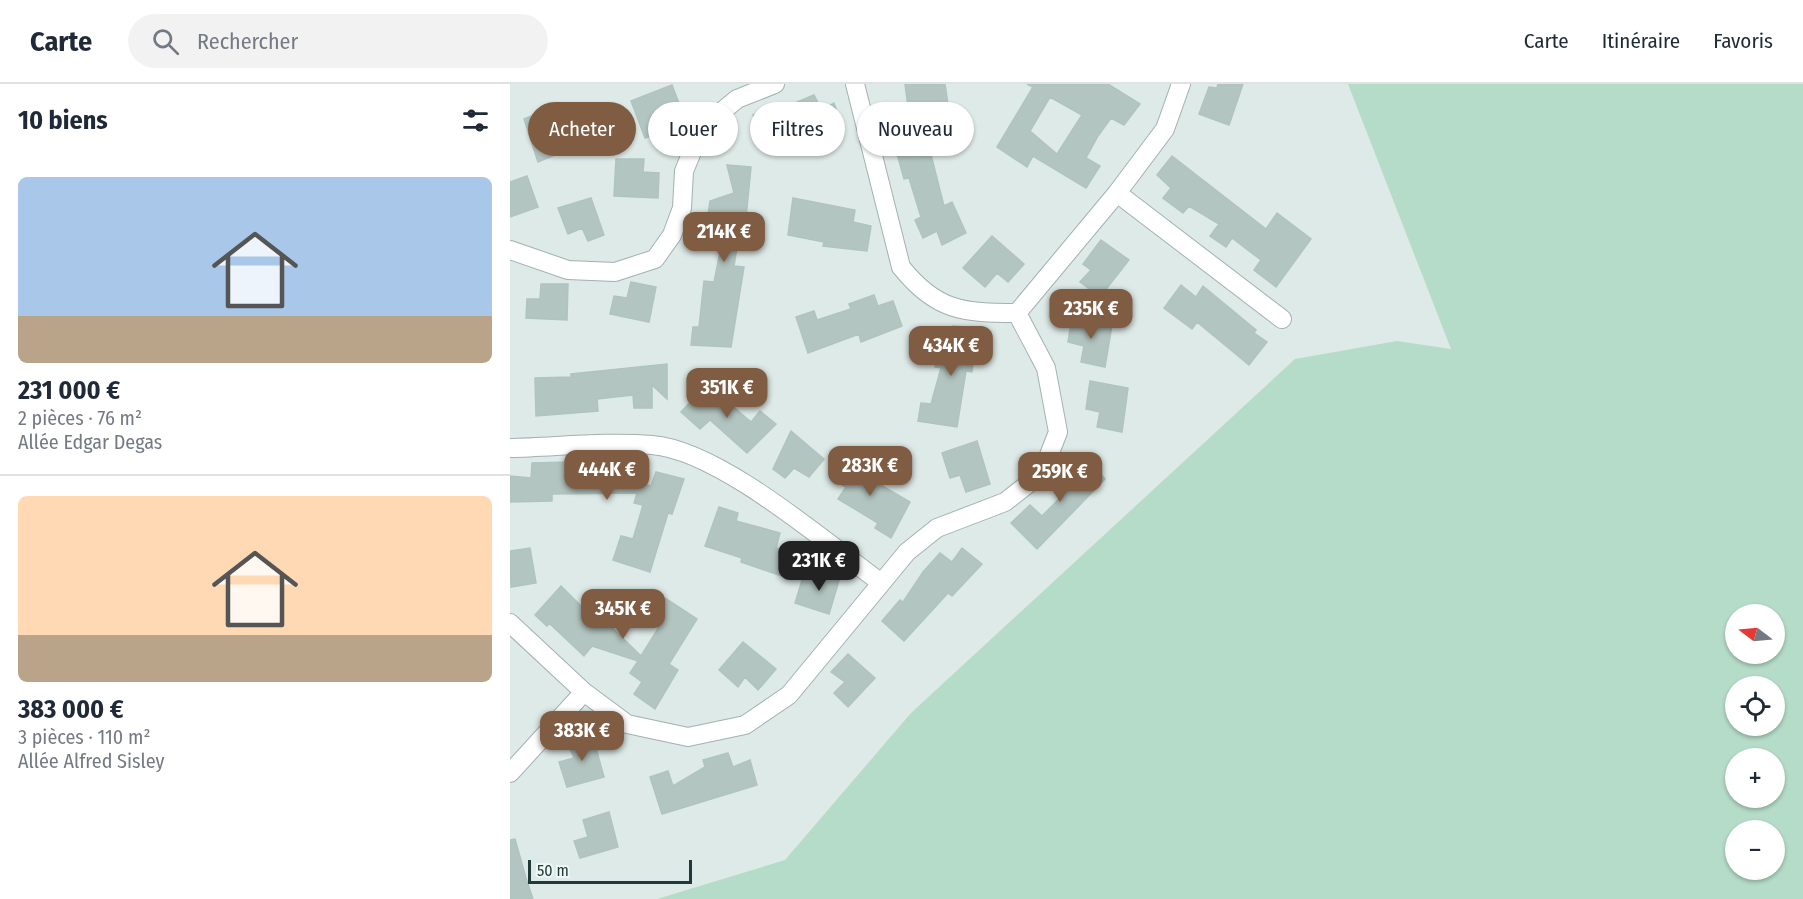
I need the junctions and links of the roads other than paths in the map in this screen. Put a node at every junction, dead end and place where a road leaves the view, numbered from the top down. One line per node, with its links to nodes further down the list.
1 (775, 84): 5 (street)
2 (855, 84): 6 (street)
3 (1181, 84): 4 (street)
4 (1116, 193): 6 (street); 7 (street)
5 (510, 250)
6 (1017, 313): 9 (street)
7 (1282, 319)
8 (510, 448): 9 (street)
9 (880, 582): 11 (street)
10 (510, 623): 11 (street)
11 (584, 692): 12 (street)
12 (510, 773)

